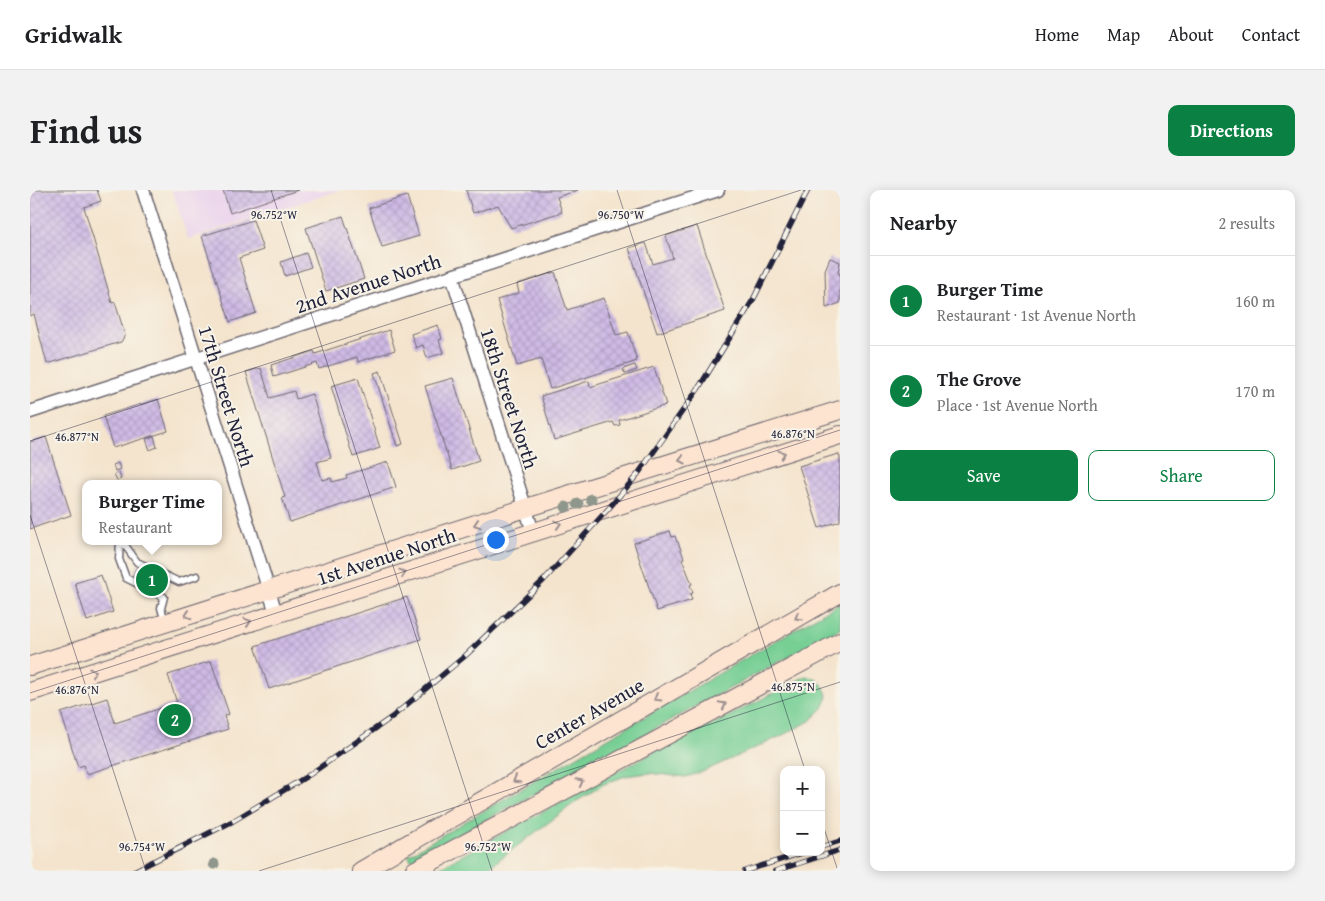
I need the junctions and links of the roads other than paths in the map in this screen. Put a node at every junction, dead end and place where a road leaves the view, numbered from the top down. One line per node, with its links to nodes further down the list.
1 (143, 190): 4 (street, 17th Street North)
2 (718, 190): 3 (street, 2nd Avenue North)
3 (452, 276): 4 (street, 2nd Avenue North); 10 (street, 18th Street North)
4 (196, 358): 6 (street, 2nd Avenue North); 15 (street, 17th Street North)
5 (840, 411): 8 (main road, 1st Avenue North); 9 (main road)
6 (30, 412)
7 (840, 435): 9 (main road, 1st Avenue North, one-way to 7)
8 (728, 445): 9 (main road); 10 (main road, 1st Avenue North, one-way to 10)
9 (736, 469): 11 (main road, 1st Avenue North, one-way to 9)
10 (526, 508): 11 (street, 18th Street North); 15 (main road, 1st Avenue North, one-way to 15)
11 (533, 532): 17 (main road, 1st Avenue North, one-way to 11)
12 (121, 545): 18 (lane)
13 (124, 545): 14 (lane)
14 (197, 576)
15 (269, 590): 17 (street, 17th Street North); 18 (main road, 1st Avenue North, one-way to 18)
16 (840, 593): 22 (main road, Center Avenue, one-way to 22)
17 (276, 613): 21 (main road, 1st Avenue North, one-way to 17)
18 (166, 623): 20 (main road, 1st Avenue North)
19 (840, 642): 23 (main road, one-way to 19)
20 (30, 666)
21 (30, 692)
22 (361, 871)
23 (414, 871)

